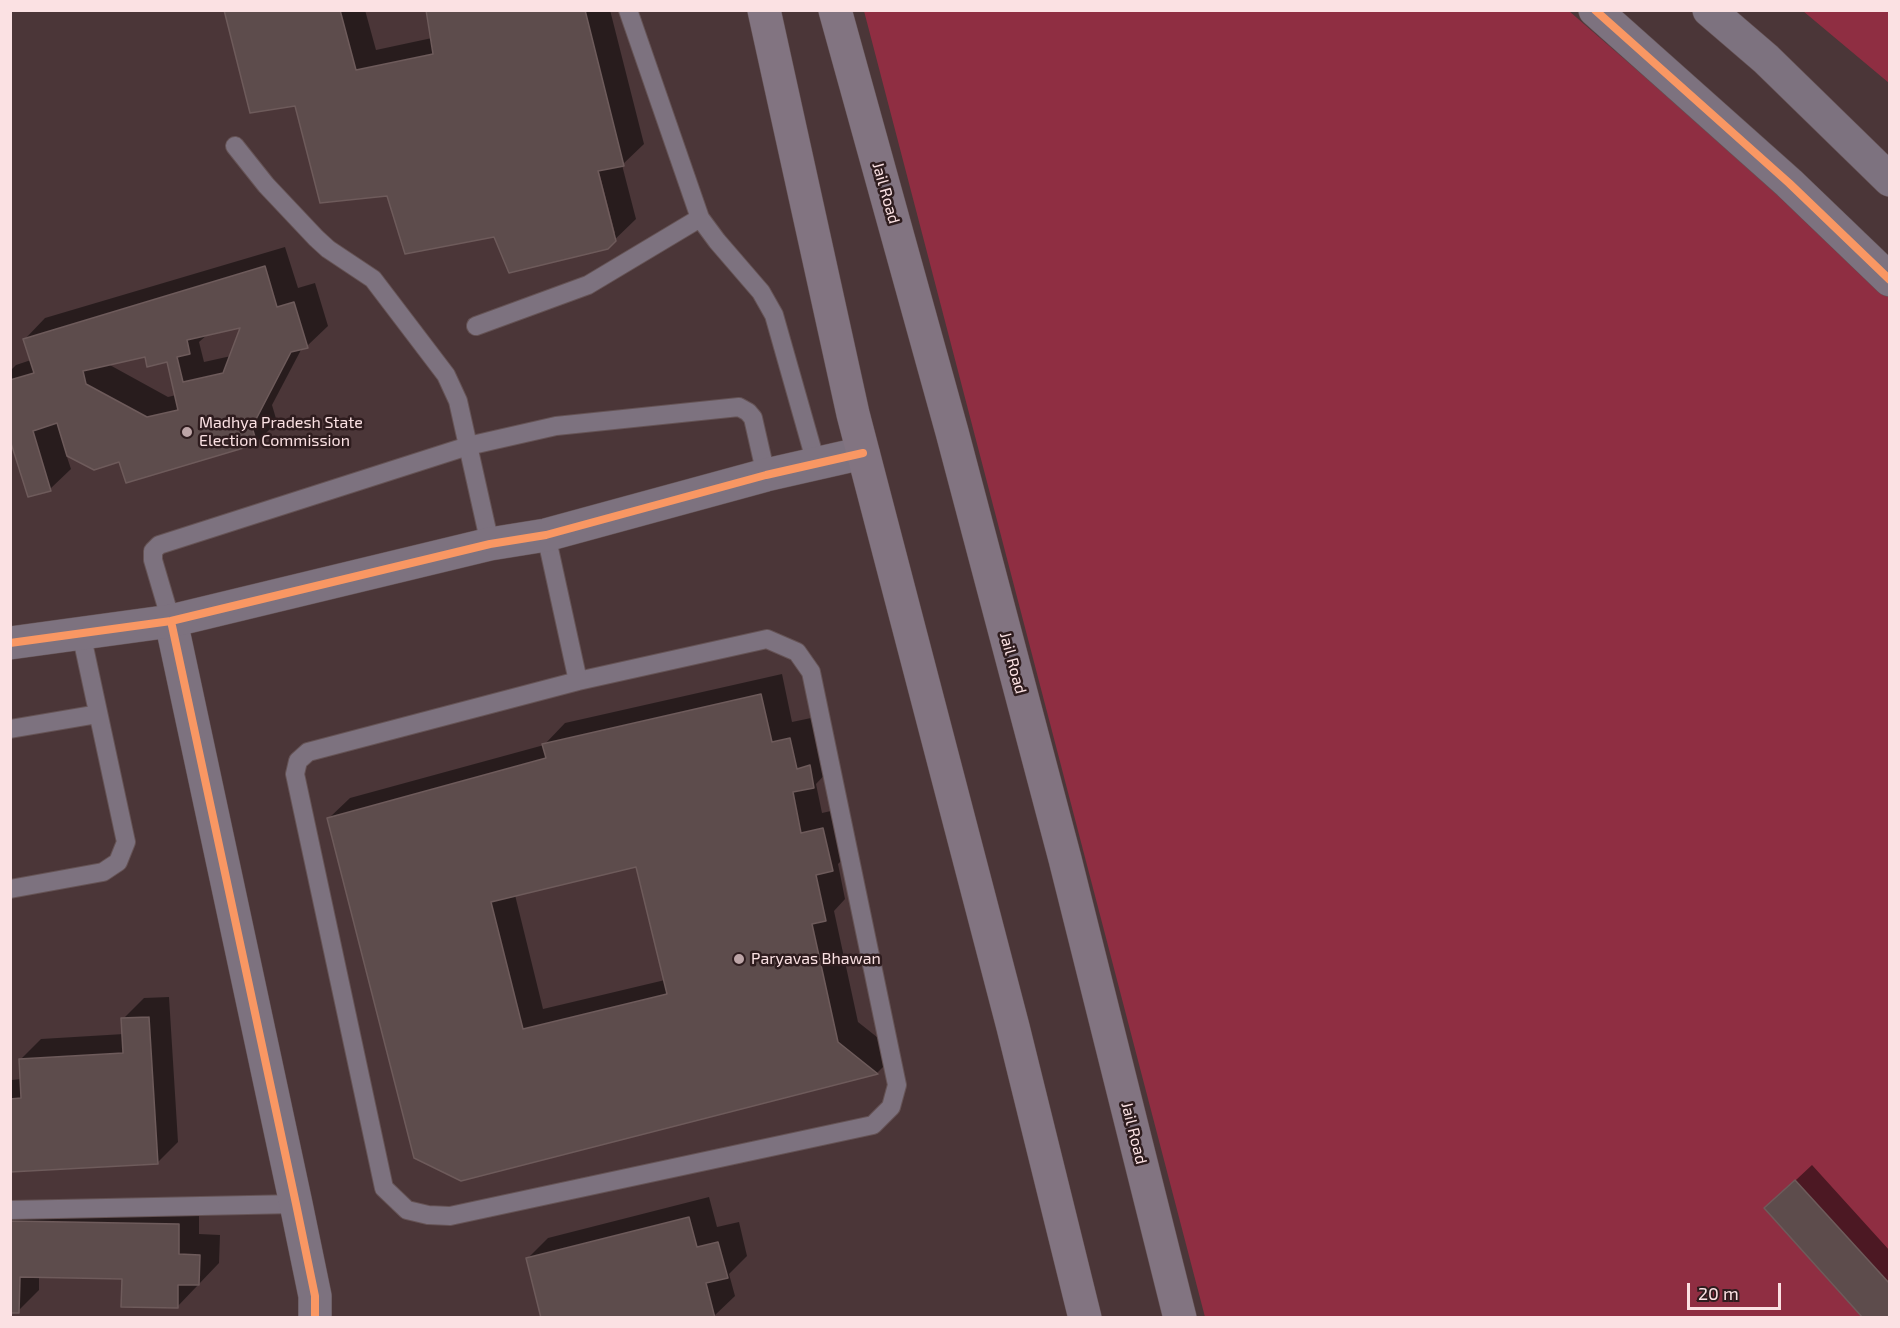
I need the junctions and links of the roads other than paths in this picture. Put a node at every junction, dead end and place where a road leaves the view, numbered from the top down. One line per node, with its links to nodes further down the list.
1 (628, 10): 8 (lane)
2 (764, 10): 12 (main road)
3 (835, 10): 28 (main road, Jail Road)
4 (1595, 10): 9 (street)
5 (1709, 10): 7 (street)
6 (235, 146): 11 (lane)
7 (1890, 180)
8 (700, 218): 10 (lane); 13 (lane)
9 (1890, 280)
10 (476, 326)
11 (468, 446): 14 (lane); 16 (lane); 17 (lane)
12 (863, 453): 13 (street); 27 (main road)
13 (816, 463): 14 (street)
14 (766, 475): 15 (street)
15 (546, 535): 16 (street); 20 (lane)
16 (490, 544): 17 (street)
17 (171, 621): 18 (street); 24 (street)
18 (81, 633): 19 (street); 21 (lane)
19 (10, 643)
20 (578, 681): 20 (lane)
21 (98, 714): 22 (lane); 23 (lane)
22 (10, 729)
23 (10, 889)
24 (296, 1204): 25 (lane); 26 (street)
25 (10, 1210)
26 (315, 1317)
27 (1085, 1317)
28 (1180, 1317)

